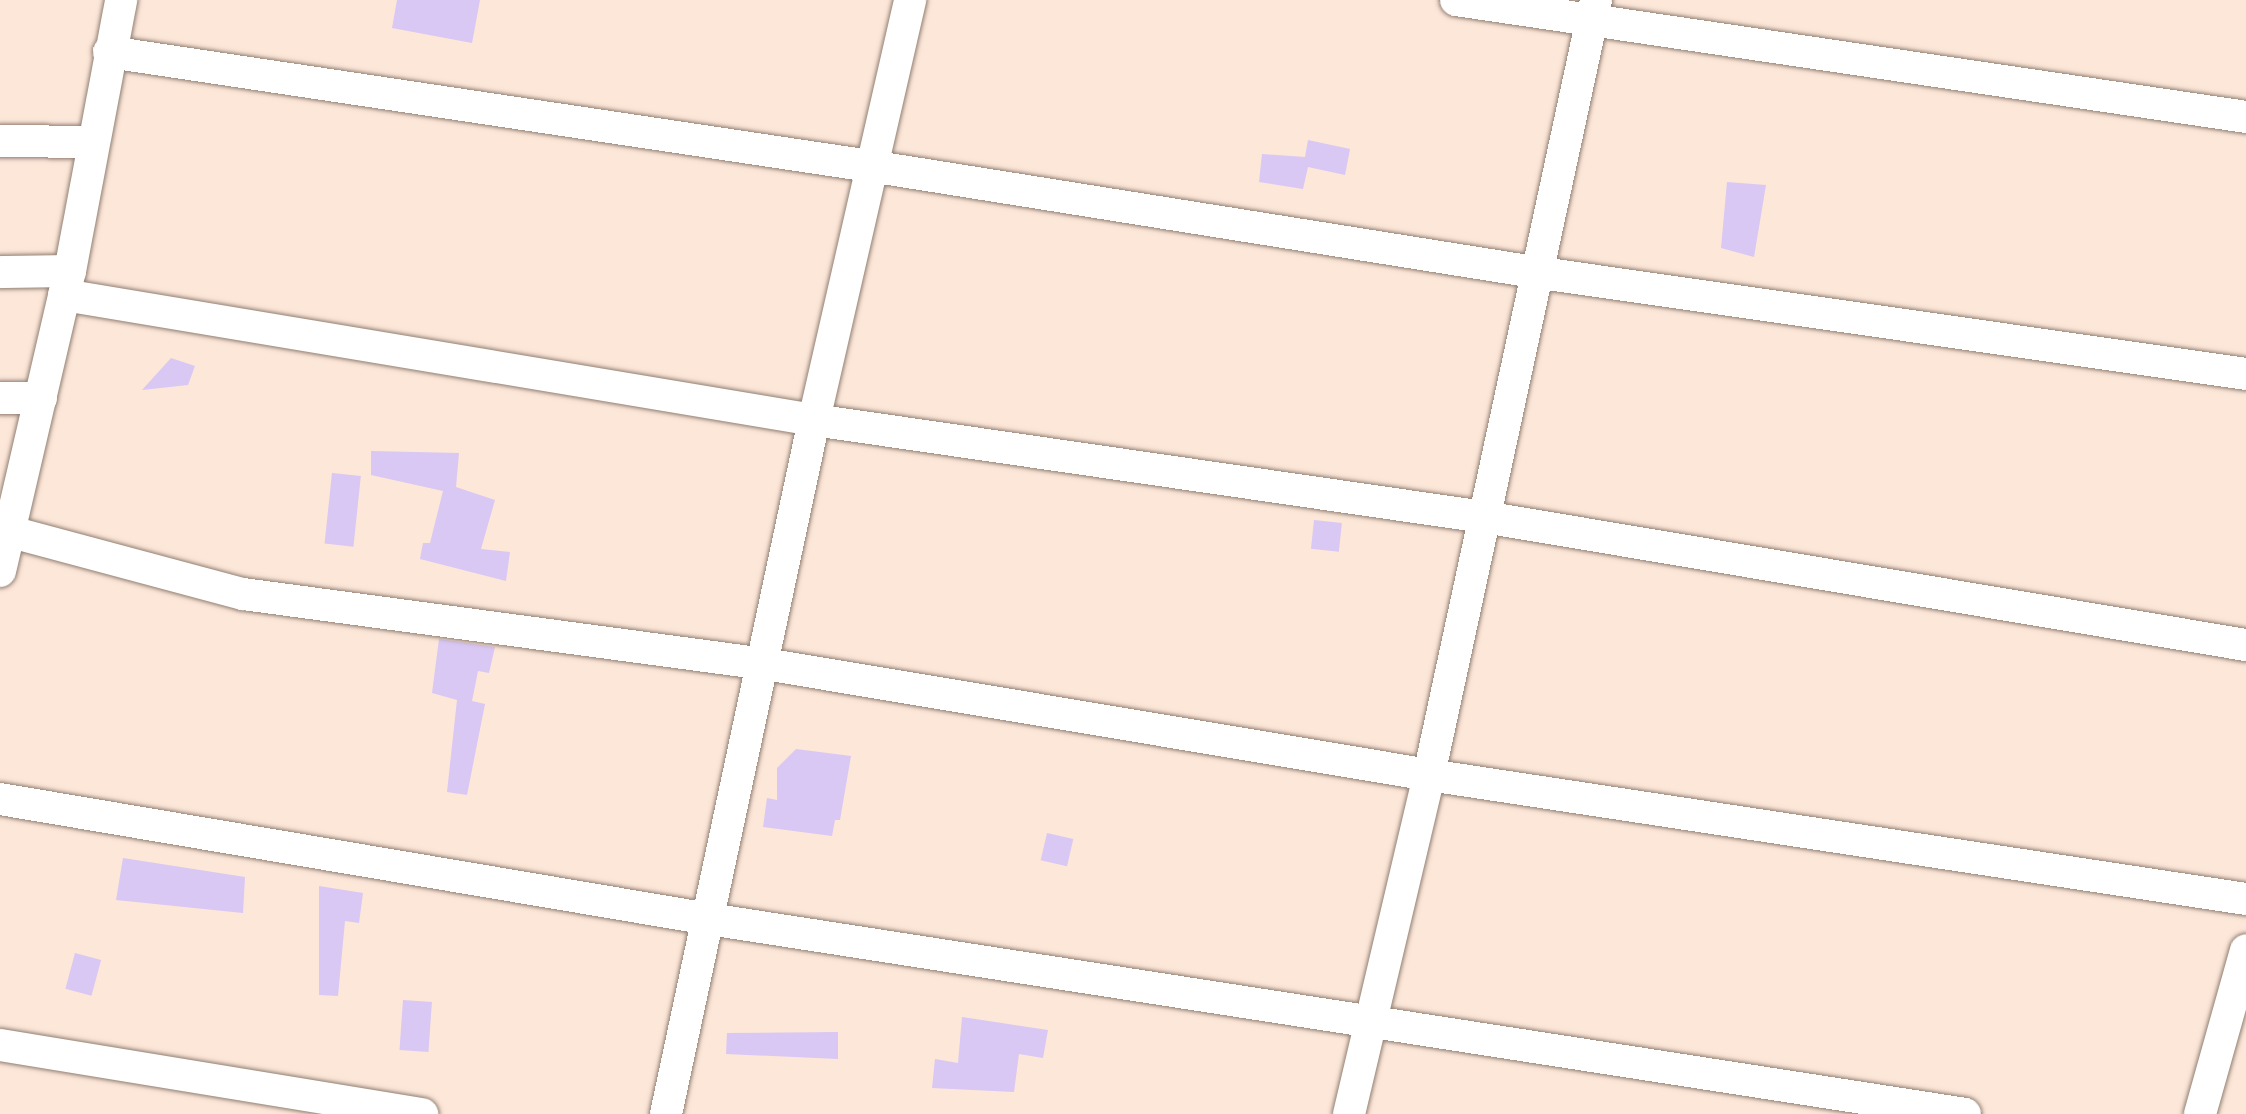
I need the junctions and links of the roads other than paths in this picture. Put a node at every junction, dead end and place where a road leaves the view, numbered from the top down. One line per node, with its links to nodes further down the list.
1 (121, 0): 5 (street)
2 (910, 0): 9 (street)
3 (1456, 0): 4 (street)
4 (1594, 11): 6 (street); 11 (street)
5 (109, 52): 8 (street); 9 (street)
6 (2246, 117)
7 (0, 141): 8 (street)
8 (93, 142): 12 (street)
9 (870, 166): 11 (street); 16 (street)
10 (0, 272): 12 (street)
11 (1534, 272): 13 (street); 17 (street)
12 (67, 283): 15 (street); 16 (street)
13 (2246, 374)
14 (0, 398): 15 (street)
15 (41, 398): 18 (street)
16 (814, 420): 17 (street); 21 (street)
17 (1484, 517): 20 (street); 22 (street)
18 (5, 529): 19 (street); 21 (street)
19 (0, 570)
20 (2246, 645)
21 (765, 664): 22 (street); 25 (street)
22 (1429, 775): 24 (street); 27 (street)
23 (0, 799): 25 (street)
24 (2246, 899)
25 (709, 919): 27 (street); 30 (street)
26 (2246, 950): 33 (street)
27 (1370, 1021): 31 (street); 32 (street)
28 (0, 1045): 29 (street)
29 (422, 1114)
30 (667, 1114)
31 (1349, 1114)
32 (1965, 1114)
33 (2200, 1114)

